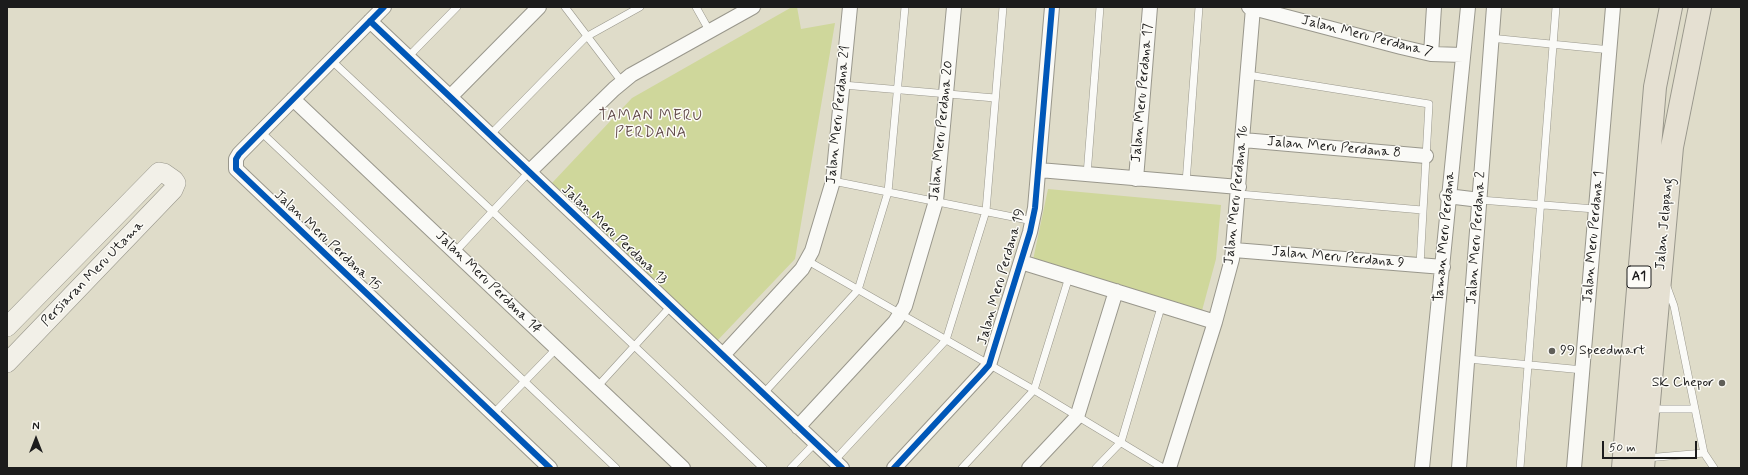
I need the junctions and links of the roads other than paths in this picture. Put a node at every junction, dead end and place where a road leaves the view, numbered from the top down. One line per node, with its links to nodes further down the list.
1 (384, 7): 24 (street, Jalan Meru Perdana 15)
2 (457, 7): 32 (lane)
3 (539, 7): 39 (street)
4 (565, 7): 26 (lane)
5 (640, 7): 26 (lane)
6 (696, 7): 25 (lane)
7 (753, 7): 25 (street)
8 (850, 7): 36 (street, Jalan Meru Perdana 21)
9 (905, 7): 37 (lane)
10 (954, 7): 38 (street, Jalan Meru Perdana 20)
11 (1003, 7): 40 (lane)
12 (1052, 7): 46 (street, Jalan Meru Perdana 19)
13 (1100, 7): 48 (lane)
14 (1150, 7): 49 (street, Jalan Meru Perdana 17)
15 (1199, 7): 51 (lane)
16 (1434, 7): 30 (street)
17 (1468, 7): 31 (street, Taman Meru Perdana)
18 (1494, 7): 27 (street, Jalan Meru Perdana 2)
19 (1556, 7): 28 (lane)
20 (1613, 7): 29 (street, Jalan Meru Perdana 1)
21 (1671, 7): 116 (main road, Jalan Jelapang / A1)
22 (1700, 7): 69 (main road, Jalan Jelapang / A1)
23 (1255, 8): 30 (street, Jalan Meru Perdana 7); 34 (street, Jalan Meru Perdana 16)
24 (370, 21): 32 (street, Jalan Meru Perdana 13); 33 (street, Jalan Meru Perdana 15)
25 (710, 32): 35 (street)
26 (586, 37): 35 (lane); 43 (lane)
27 (1490, 38): 28 (lane); 56 (street, Jalan Meru Perdana 2)
28 (1553, 44): 29 (lane); 57 (lane)
29 (1611, 50): 58 (street, Jalan Meru Perdana 1)
30 (1431, 54): 31 (street, Jalan Meru Perdana 7)
31 (1463, 55): 54 (street, Taman Meru Perdana)
32 (408, 57): 39 (street, Jalan Meru Perdana 13)
33 (331, 60): 41 (street, Jalan Meru Perdana 15); 60 (lane)
34 (1248, 75): 44 (street, Jalan Meru Perdana 16); 45 (lane)
35 (622, 82): 47 (street)
36 (843, 85): 37 (lane); 50 (street, Jalan Meru Perdana 21)
37 (898, 89): 38 (lane); 53 (lane)
38 (946, 94): 40 (lane); 55 (street, Jalan Meru Perdana 20)
39 (450, 97): 43 (street, Jalan Meru Perdana 13)
40 (995, 98): 61 (lane)
41 (293, 99): 42 (street, Jalan Meru Perdana 15); 64 (street, Jalan Meru Perdana 14)
42 (261, 132): 87 (lane); 93 (street, Jalan Meru Perdana 15)
43 (490, 135): 47 (street, Jalan Meru Perdana 13)
44 (1243, 140): 45 (street, Jalan Meru Perdana 8); 52 (street, Jalan Meru Perdana 16)
45 (1426, 156): 59 (lane)
46 (1039, 170): 48 (street); 62 (street, Jalan Meru Perdana 19)
47 (529, 172): 60 (lane); 74 (street, Jalan Meru Perdana 13)
48 (1087, 175): 49 (street)
49 (1136, 179): 51 (street)
50 (833, 181): 53 (lane); 65 (street, Jalan Meru Perdana 21)
51 (1186, 183): 52 (street)
52 (1239, 191): 59 (lane); 63 (street, Jalan Meru Perdana 16)
53 (888, 192): 55 (lane); 71 (lane)
54 (1447, 196): 56 (street); 68 (street, Taman Meru Perdana)
55 (936, 200): 61 (lane); 75 (street, Jalan Meru Perdana 20)
56 (1480, 200): 57 (lane); 82 (street, Jalan Meru Perdana 2)
57 (1540, 204): 58 (lane); 84 (lane)
58 (1595, 209): 86 (street, Jalan Meru Perdana 1)
59 (1422, 210): 67 (lane)
60 (492, 211): 64 (lane); 79 (lane)
61 (986, 211): 62 (lane); 78 (lane)
62 (1033, 221): 66 (street, Jalan Meru Perdana 19)
63 (1234, 250): 67 (street, Jalan Meru Perdana 9); 76 (street, Jalan Meru Perdana 16)
64 (455, 252): 80 (street, Jalan Meru Perdana 14)
65 (808, 261): 71 (lane); 81 (street, Jalan Meru Perdana 21)
66 (1021, 262): 70 (street); 85 (street, Jalan Meru Perdana 19)
67 (1420, 265): 68 (street, Jalan Meru Perdana 9)
68 (1443, 267): 112 (street, Taman Meru Perdana)
69 (1660, 270): 91 (main road, Jalan Jelapang / A1); 92 (lane)
70 (1069, 277): 72 (street); 89 (lane)
71 (858, 290): 75 (lane); 90 (lane)
72 (1116, 291): 73 (street); 94 (street)
73 (1162, 304): 76 (street); 97 (lane)
74 (672, 306): 79 (lane); 81 (street, Jalan Meru Perdana 13)
75 (900, 315): 78 (lane); 95 (street, Jalan Meru Perdana 20)
76 (1215, 322): 111 (street, Jalan Meru Perdana 16)
77 (7, 327): 83 (main road, Persiaran Meru Utama)
78 (946, 340): 85 (lane); 100 (lane)
79 (634, 347): 88 (lane); 104 (lane)
80 (556, 349): 87 (lane); 88 (street, Jalan Meru Perdana 14)
81 (723, 355): 90 (street, Jalan Meru Perdana 13)
82 (1468, 359): 84 (lane); 113 (street, Jalan Meru Perdana 2)
83 (7, 363)
84 (1529, 364): 86 (lane); 114 (lane)
85 (988, 365): 89 (lane); 106 (street, Jalan Meru Perdana 19)
86 (1583, 370): 115 (street, Jalan Meru Perdana 1)
87 (524, 381): 93 (lane); 103 (lane)
88 (597, 387): 101 (street, Jalan Meru Perdana 14)
89 (1034, 390): 94 (lane); 107 (lane)
90 (763, 394): 95 (street, Jalan Meru Perdana 13)
91 (1648, 409): 92 (lane); 99 (main road, Jalan Jelapang / A1)
92 (1694, 410): 98 (lane)
93 (493, 414): 102 (street, Jalan Meru Perdana 15)
94 (1077, 417): 97 (lane); 108 (street)
95 (798, 427): 96 (street, Jalan Meru Perdana 13)
96 (815, 442): 100 (street, Jalan Meru Perdana 13); 105 (lane)
97 (1121, 442): 109 (lane); 110 (lane)
98 (1704, 453): 99 (lane); 117 (lane)
99 (1644, 463)
100 (838, 464)
101 (679, 467)
102 (550, 468)
103 (616, 468)
104 (763, 468)
105 (791, 468)
106 (894, 468)
107 (962, 468)
108 (1029, 468)
109 (1096, 468)
110 (1163, 468)
111 (1169, 468)
112 (1422, 468)
113 (1459, 468)
114 (1520, 468)
115 (1574, 468)
116 (1623, 468)
117 (1714, 468)

